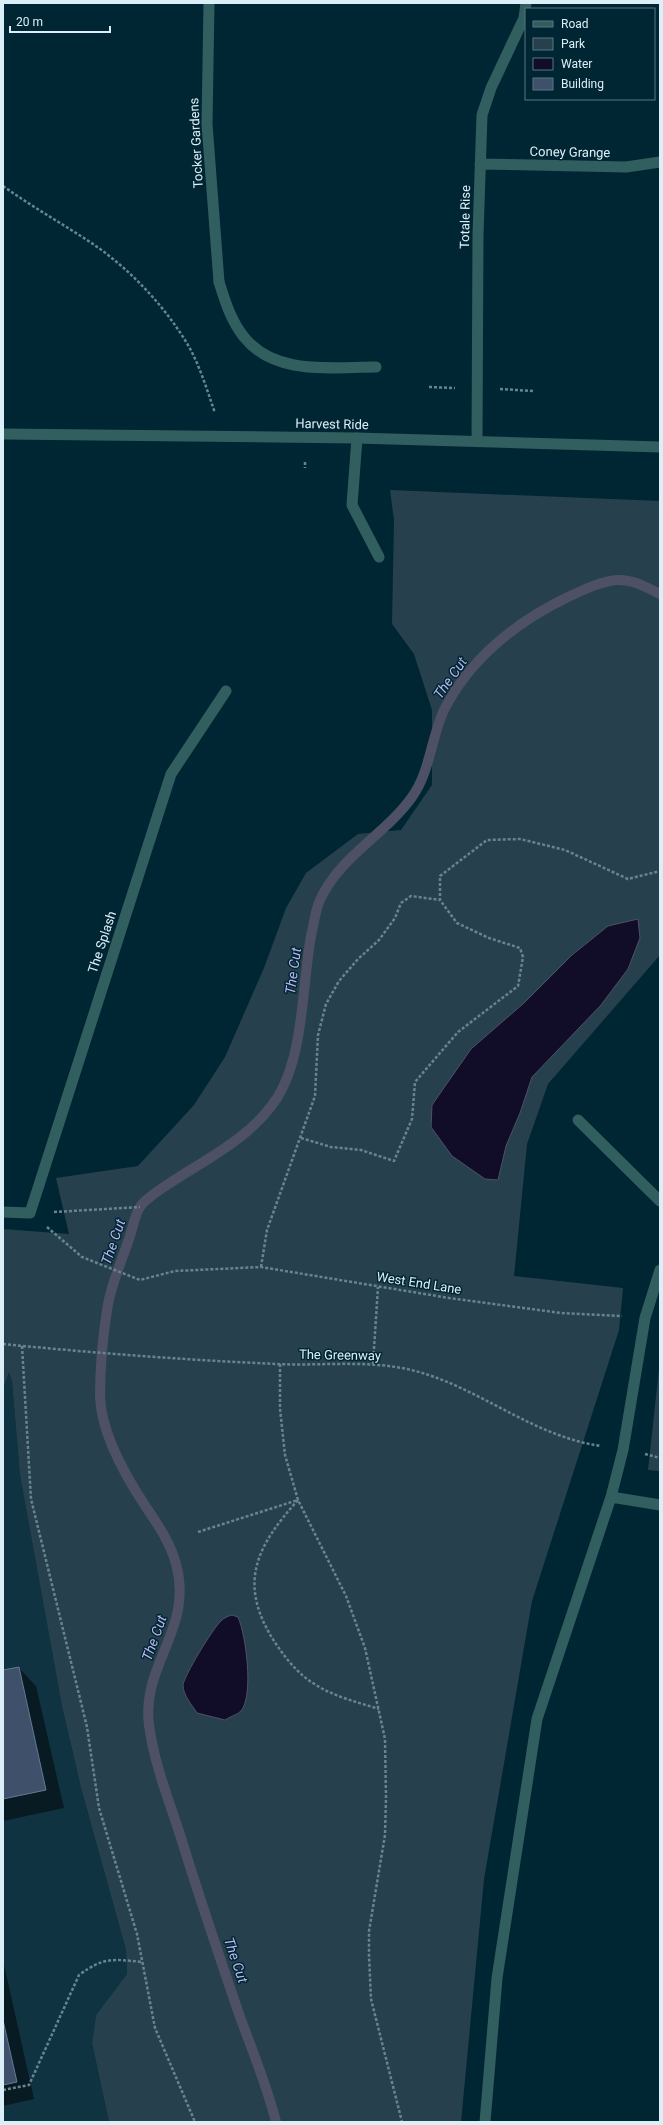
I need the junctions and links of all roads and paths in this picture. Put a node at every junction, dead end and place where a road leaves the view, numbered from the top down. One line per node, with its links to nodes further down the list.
1 (209, 3): 6 (street, Tocker Gardens)
2 (525, 10): 4 (street, Totale Rise)
3 (660, 162): 4 (street, Coney Grange)
4 (480, 164): 14 (street, Totale Rise)
5 (3, 186): 11 (path)
6 (376, 367)
7 (429, 387): 8 (path)
8 (437, 387)
9 (522, 390): 10 (path)
10 (533, 391)
11 (215, 415)
12 (3, 434): 13 (street, Harvest Ride)
13 (357, 438): 14 (street, Harvest Ride); 18 (street)
14 (477, 441): 15 (street, Harvest Ride)
15 (660, 447)
16 (305, 462): 17 (path)
17 (305, 468)
18 (380, 557)
19 (226, 692): 27 (street, The Splash)
20 (660, 871): 21 (path)
21 (440, 900): 23 (path); 23 (path)
22 (578, 1120): 24 (street)
23 (301, 1138): 28 (path)
24 (660, 1201)
25 (140, 1207): 27 (path)
26 (3, 1212): 27 (street)
27 (30, 1213): 28 (path, West End Lane)
28 (261, 1267): 30 (path, West End Lane)
29 (660, 1270): 31 (street)
30 (378, 1287): 31 (path, West End Lane); 35 (path)
31 (645, 1318): 36 (street)
32 (3, 1344): 33 (path, The Greenway)
33 (22, 1346): 34 (path, The Greenway); 43 (path)
34 (280, 1364): 35 (path, The Greenway); 39 (path)
35 (373, 1364): 36 (path, The Greenway)
36 (623, 1450): 37 (path, The Greenway); 38 (street)
37 (660, 1458)
38 (611, 1497): 40 (street); 47 (street)
39 (298, 1500): 41 (path); 42 (path); 42 (path)
40 (660, 1505)
41 (198, 1532)
42 (379, 1709): 46 (path)
43 (142, 1962): 44 (path); 45 (path)
44 (3, 2090)
45 (195, 2122)
46 (402, 2122)
47 (485, 2122)

